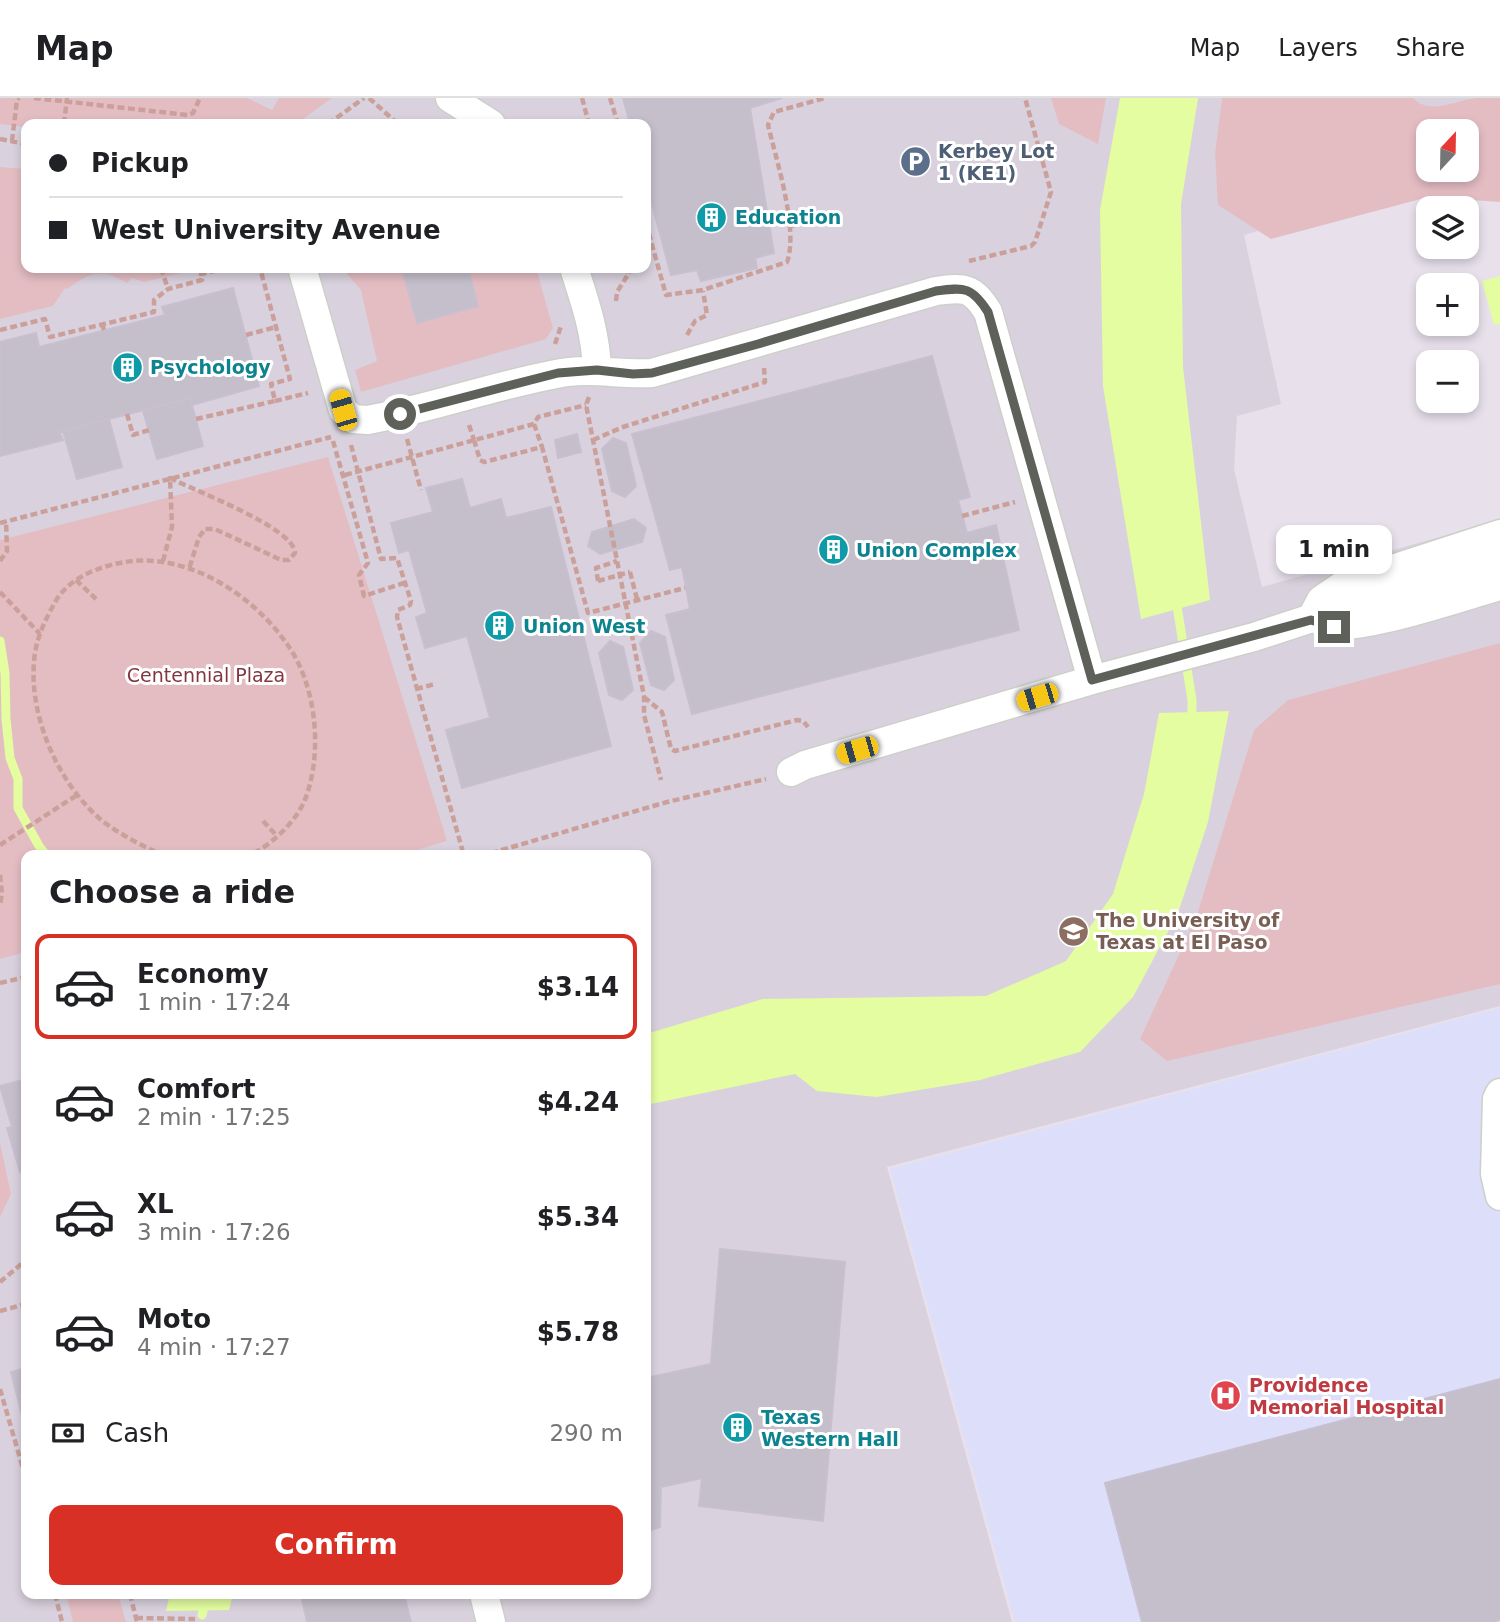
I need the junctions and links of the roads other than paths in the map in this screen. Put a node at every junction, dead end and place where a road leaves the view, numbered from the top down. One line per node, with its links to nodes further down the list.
1 (450, 98): 2 (lane)
2 (483, 119)
3 (304, 273): 5 (lane)
4 (576, 273): 5 (lane)
5 (597, 370): 10 (lane)
6 (1500, 534): 9 (lane)
7 (1500, 563): 9 (lane)
8 (1500, 586): 9 (lane)
9 (1311, 620): 10 (lane)
10 (1092, 680): 11 (lane)
11 (791, 772)
12 (1500, 1093): 13 (lane)
13 (1500, 1196)
14 (485, 1599): 15 (lane)
15 (491, 1622)

